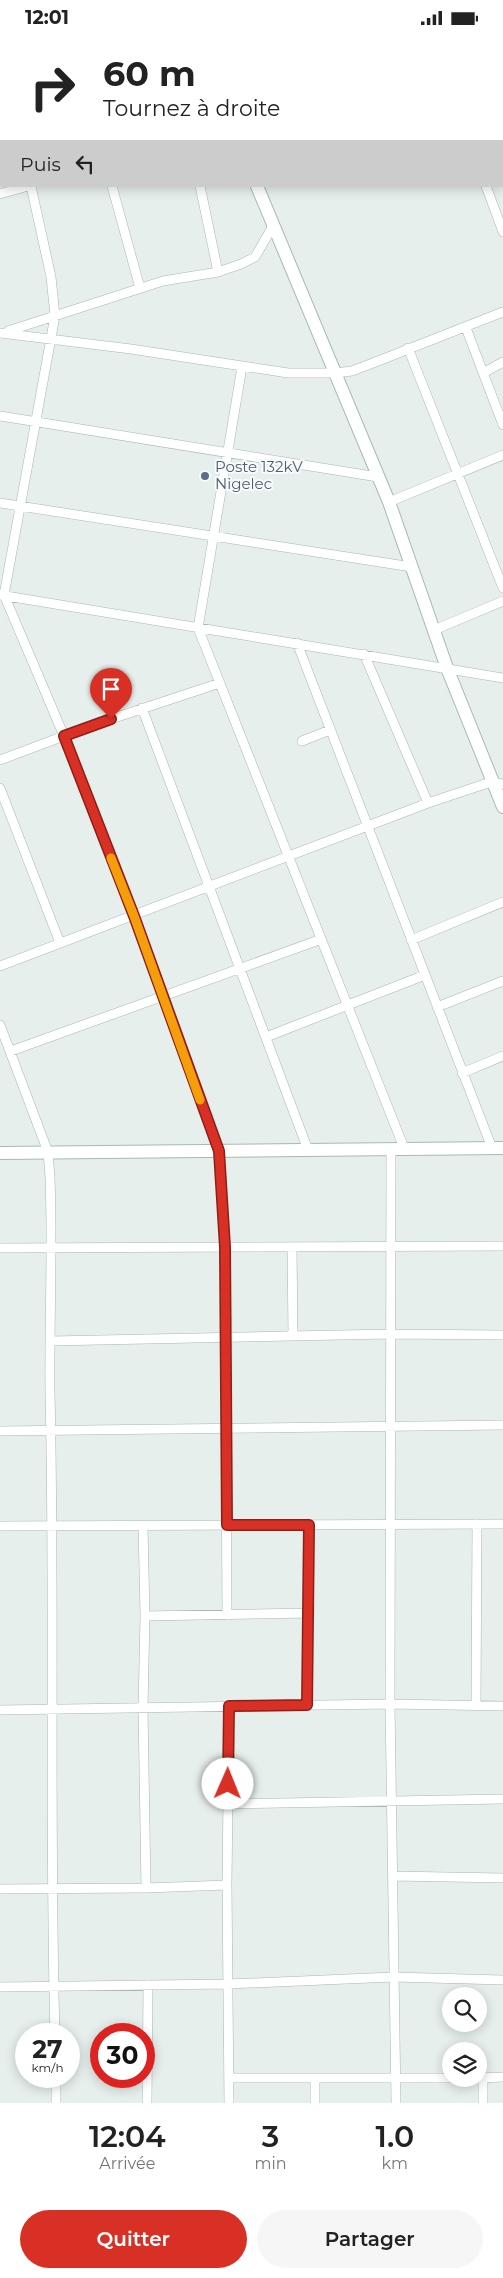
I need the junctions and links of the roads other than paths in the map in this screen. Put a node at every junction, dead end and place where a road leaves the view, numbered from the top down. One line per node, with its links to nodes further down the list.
1 (24, 187): 7 (street)
2 (32, 187): 13 (street)
3 (112, 187): 11 (street)
4 (200, 187): 10 (street)
5 (257, 187): 8 (street)
6 (486, 187): 9 (street)
7 (0, 194)
8 (274, 227): 10 (street); 20 (street)
9 (503, 232)
10 (218, 272): 11 (street)
11 (140, 289): 13 (street)
12 (503, 313): 14 (street)
13 (55, 316): 15 (street); 16 (street)
14 (466, 328): 17 (street); 21 (street)
15 (1, 333): 16 (street)
16 (52, 338): 19 (street); 23 (street)
17 (408, 348): 20 (street); 27 (street)
18 (503, 362): 21 (street)
19 (242, 367): 20 (street); 25 (street)
20 (335, 373): 28 (street)
21 (483, 373): 24 (street)
22 (0, 416): 23 (street)
23 (35, 422): 25 (street); 31 (street)
24 (503, 425)
25 (229, 454): 28 (street); 32 (street)
26 (503, 455): 27 (street)
27 (457, 472): 29 (street); 34 (street)
28 (378, 477): 29 (street)
29 (389, 502): 33 (street)
30 (0, 503): 31 (street)
31 (20, 506): 32 (street); 35 (street)
32 (214, 537): 33 (street); 37 (street)
33 (412, 567): 38 (street)
34 (503, 588)
35 (2, 595): 37 (street); 46 (street)
36 (503, 601): 38 (street)
37 (198, 628): 39 (street); 43 (street)
38 (434, 630): 41 (street)
39 (297, 643): 40 (street); 45 (street)
40 (364, 654): 41 (street); 51 (street)
41 (447, 668): 42 (street); 49 (street)
42 (503, 679)
43 (220, 683): 44 (street); 54 (street)
44 (142, 708): 46 (street); 55 (street)
45 (330, 730): 47 (street); 53 (street)
46 (64, 736): 48 (street); 57 (street)
47 (302, 741)
48 (0, 760)
49 (497, 783): 51 (street); 52 (street)
50 (0, 788): 60 (street)
51 (428, 803): 53 (street)
52 (503, 807)
53 (367, 825): 54 (street); 59 (street)
54 (288, 856): 55 (street); 58 (street)
55 (208, 887): 57 (street); 62 (street)
56 (503, 902): 59 (street)
57 (134, 916): 60 (street); 65 (street)
58 (320, 940): 62 (street); 66 (street)
59 (411, 940): 63 (street)
60 (60, 943): 61 (street)
61 (0, 966)
62 (239, 969): 65 (street); 69 (street)
63 (425, 975): 66 (street); 67 (street)
64 (503, 981): 67 (street)
65 (163, 996): 70 (street); 76 (street)
66 (346, 1005): 69 (street); 74 (street)
67 (437, 1007): 72 (street)
68 (0, 1025): 70 (street)
69 (266, 1037): 75 (street)
70 (11, 1051): 77 (street)
71 (503, 1057): 72 (street)
72 (462, 1073): 73 (street)
73 (497, 1148): 74 (street)
74 (398, 1149): 75 (street); 82 (street)
75 (308, 1150): 76 (street)
76 (219, 1151): 77 (street); 80 (street)
77 (48, 1152): 78 (street); 84 (street)
78 (0, 1153)
79 (503, 1246): 82 (street)
80 (225, 1247): 81 (street); 84 (street); 88 (street)
81 (292, 1247): 82 (street); 87 (street)
82 (392, 1247): 85 (street)
83 (0, 1248): 84 (street)
84 (51, 1248): 89 (street)
85 (390, 1335): 86 (street); 87 (street); 91 (street)
86 (503, 1335)
87 (293, 1336): 88 (street)
88 (226, 1338): 89 (street); 92 (street)
89 (51, 1341): 93 (street)
90 (503, 1425): 91 (street)
91 (390, 1427): 92 (street); 99 (street)
92 (226, 1429): 93 (street); 97 (street)
93 (52, 1430): 94 (street); 101 (street)
94 (0, 1431)
95 (477, 1524): 96 (street); 99 (street); 108 (street)
96 (503, 1524)
97 (227, 1525): 98 (street); 102 (street); 104 (street)
98 (309, 1525): 99 (street); 103 (street)
99 (390, 1525): 106 (street)
100 (0, 1526): 101 (street)
101 (53, 1527): 102 (street); 112 (street)
102 (144, 1527): 105 (street)
103 (308, 1613): 104 (street); 107 (street)
104 (227, 1615): 105 (street)
105 (145, 1616): 111 (street)
106 (390, 1704): 107 (street); 108 (street); 115 (street)
107 (307, 1705): 109 (street)
108 (476, 1705): 110 (street)
109 (229, 1706): 111 (street); 116 (street)
110 (503, 1706)
111 (143, 1708): 112 (street); 120 (street)
112 (52, 1709): 113 (street); 122 (street)
113 (0, 1710)
114 (503, 1799): 115 (street)
115 (390, 1801): 116 (street); 117 (street)
116 (227, 1804): 119 (street)
117 (393, 1876): 118 (street); 123 (street)
118 (503, 1878)
119 (226, 1885): 120 (street); 125 (street)
120 (146, 1888): 122 (street)
121 (0, 1889): 122 (street)
122 (52, 1889): 127 (street)
123 (393, 1977): 124 (street); 125 (street); 134 (street)
124 (503, 1980)
125 (228, 1984): 126 (street); 132 (street)
126 (148, 1985): 127 (street); 139 (street)
127 (54, 1986): 128 (street); 129 (street)
128 (0, 1987)
129 (55, 2023)
130 (487, 2077): 131 (street)
131 (503, 2077)
132 (229, 2078): 133 (street); 140 (street)
133 (315, 2078): 134 (street); 141 (street)
134 (396, 2078): 135 (street); 142 (street)
135 (442, 2078)
136 (482, 2087): 143 (street)
137 (56, 2088): 138 (street)
138 (56, 2103)
139 (147, 2103)
140 (229, 2103)
141 (314, 2103)
142 (396, 2103)
143 (483, 2103)

